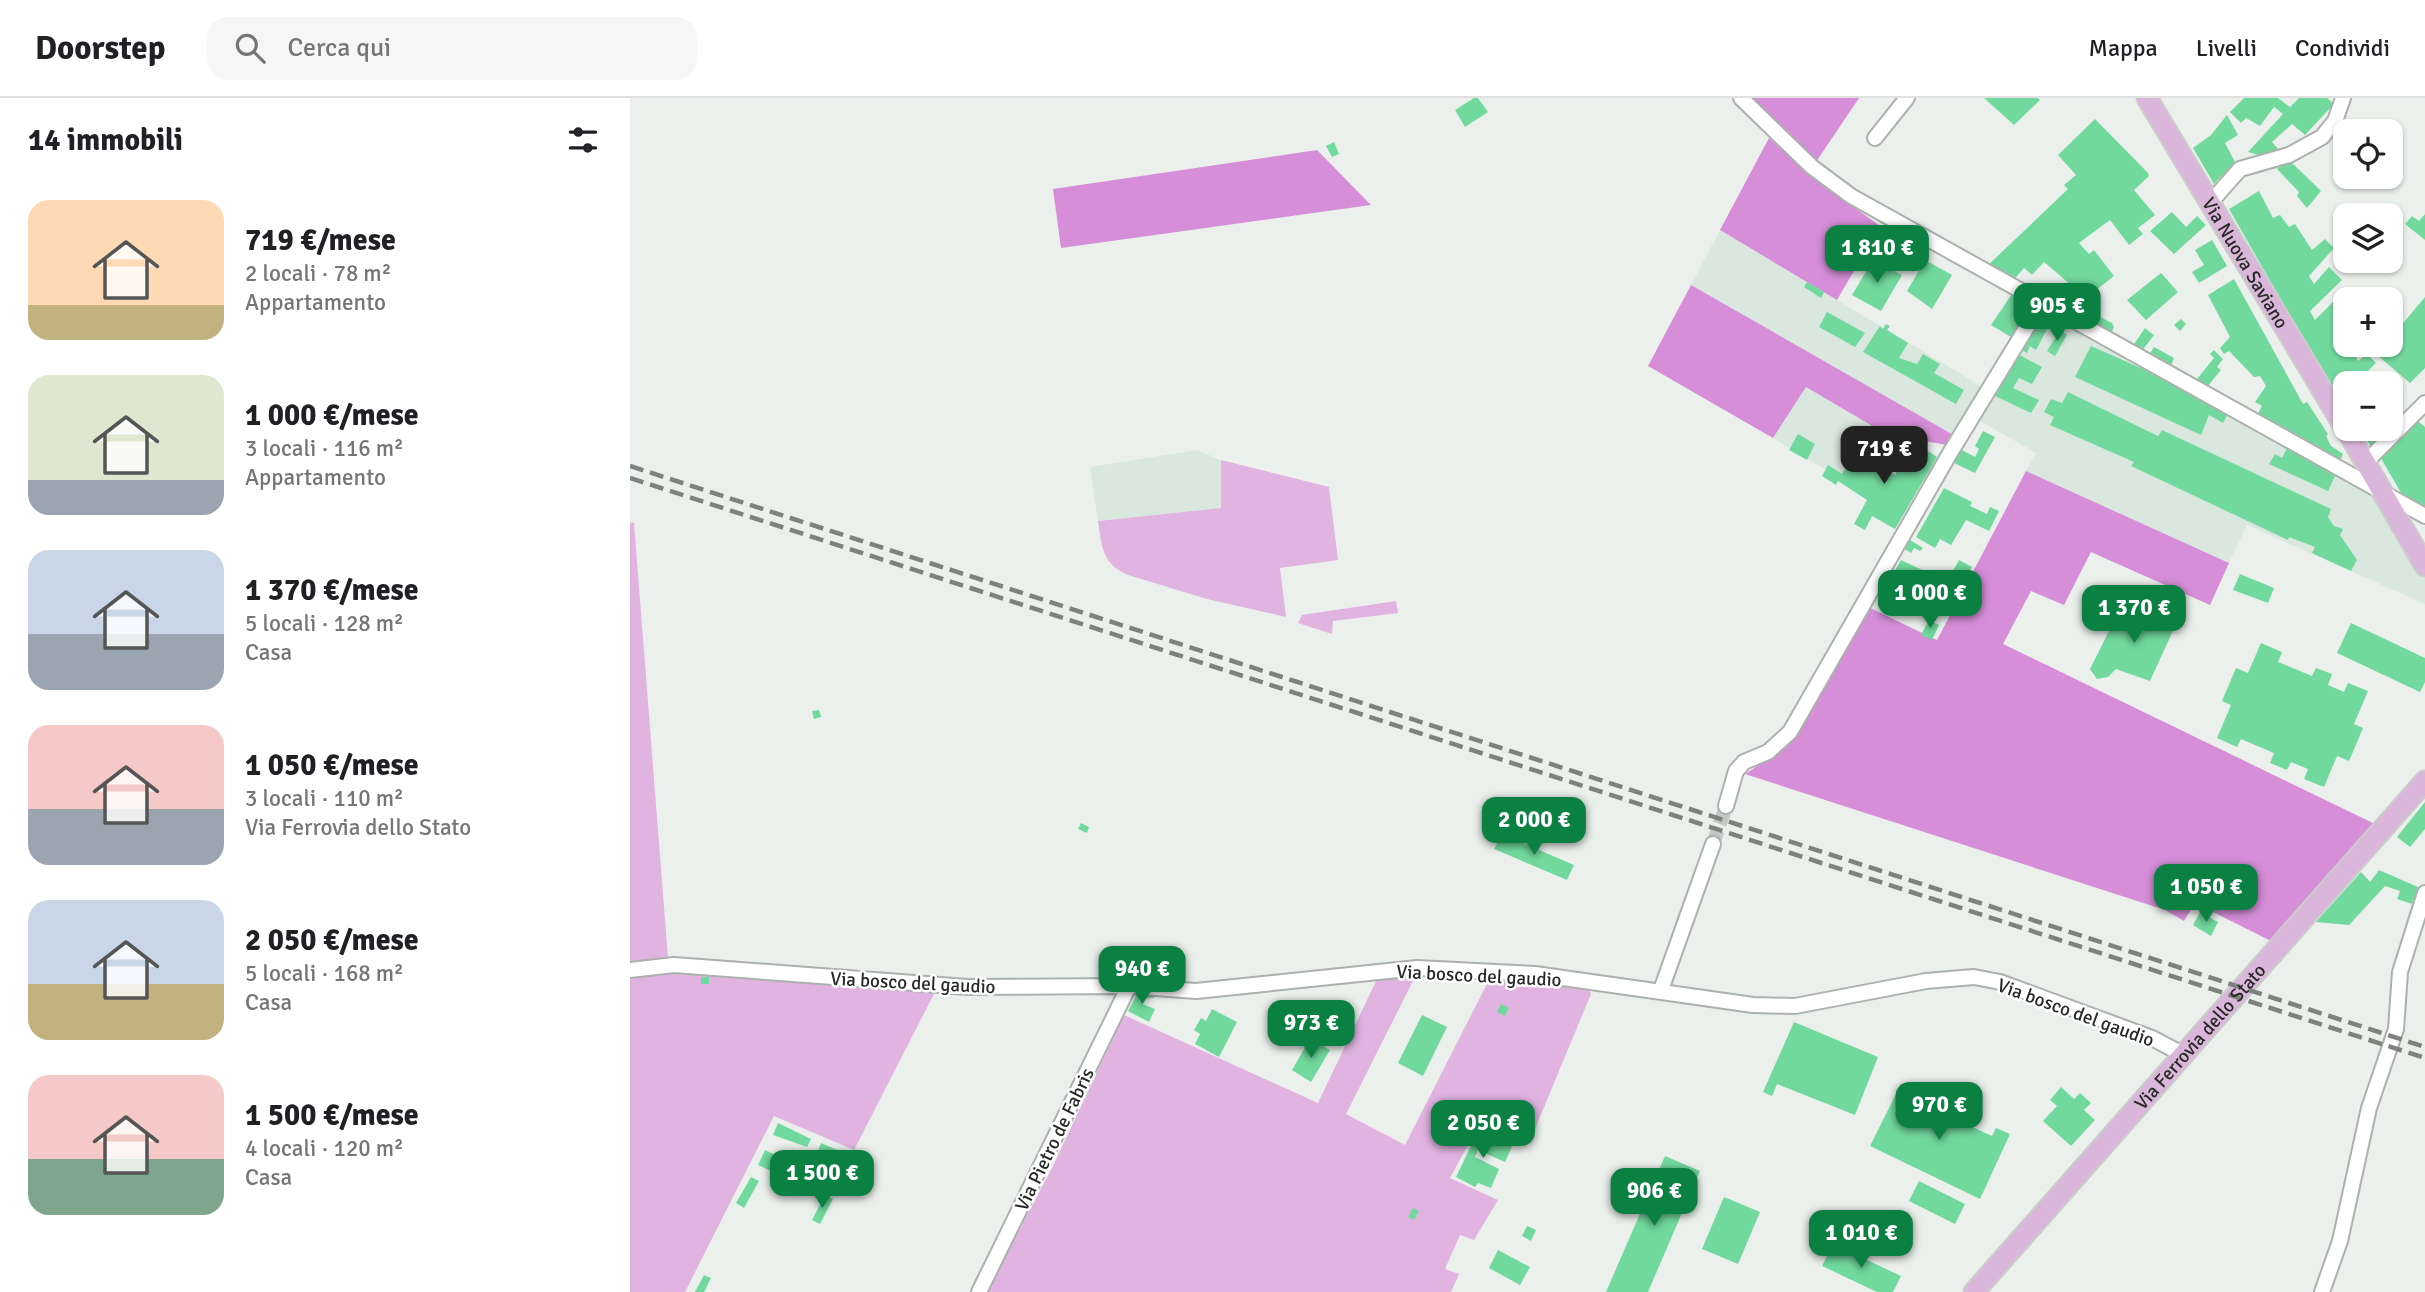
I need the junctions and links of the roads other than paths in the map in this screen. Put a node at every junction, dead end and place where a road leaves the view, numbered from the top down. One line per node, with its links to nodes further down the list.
1 (1741, 98): 7 (street)
2 (1907, 98): 5 (street)
3 (2147, 98): 6 (main road, Via Nuova Saviano)
4 (2343, 98): 6 (street)
5 (1875, 138)
6 (2208, 204): 9 (main road, Via Nuova Saviano)
7 (2041, 303): 12 (street); 16 (street)
8 (2425, 403): 11 (street)
9 (2333, 408)
10 (2353, 441): 11 (main road, Via Nuova Saviano)
11 (2366, 462): 12 (main road, Via Nuova Saviano)
12 (2385, 493): 13 (street); 14 (main road, Via Nuova Saviano)
13 (2425, 516)
14 (2425, 566)
15 (2425, 781): 22 (main road, Via Ferrovia dello Stato)
16 (1726, 806)
17 (1713, 844): 21 (street)
18 (2425, 893): 25 (street)
19 (630, 970): 20 (street, Via bosco del gaudio)
20 (1129, 986): 21 (street, Via bosco del gaudio); 23 (street, Via Pietro de Fabris)
21 (1661, 990): 22 (street, Via bosco del gaudio)
22 (2184, 1055): 24 (main road, Via Ferrovia dello Stato)
23 (979, 1292)
24 (1974, 1292)
25 (2322, 1292)

